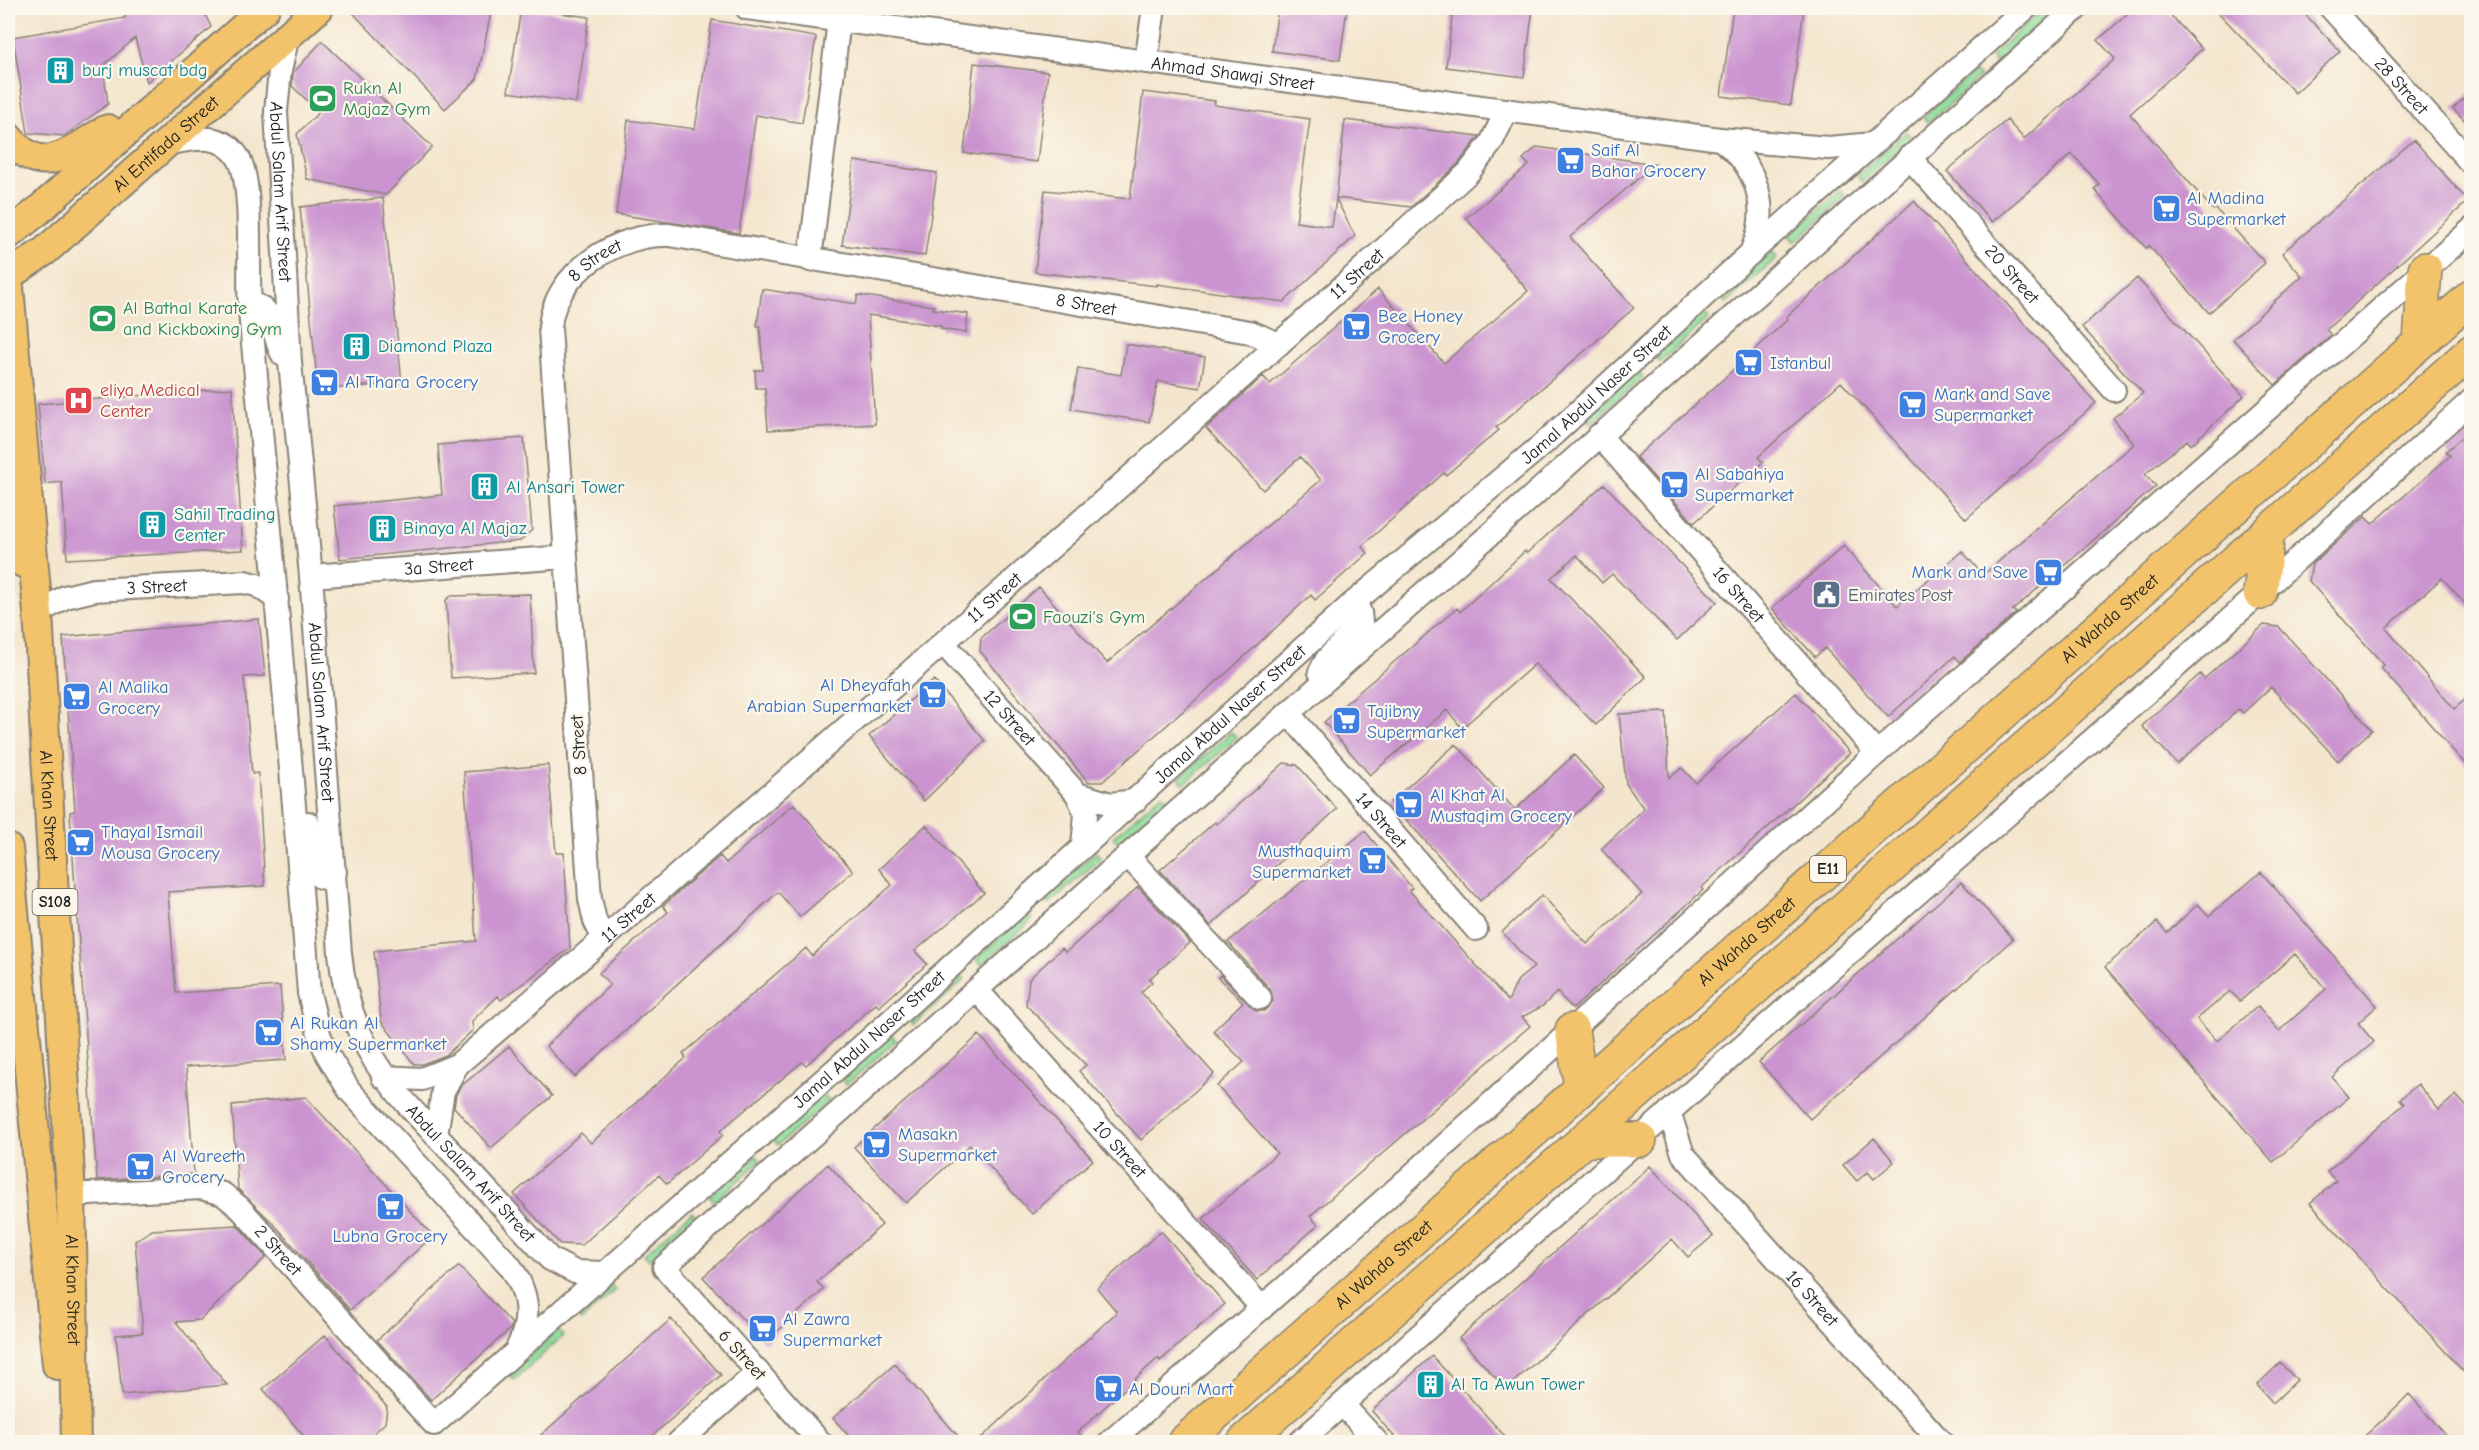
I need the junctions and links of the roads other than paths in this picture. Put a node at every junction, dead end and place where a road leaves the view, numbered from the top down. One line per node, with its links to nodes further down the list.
1 (265, 8): 12 (main road, Al Entifada Street)
2 (319, 8): 9 (main road, Al Entifada Street)
3 (747, 8): 8 (street, Ahmad Shawqi Street)
4 (1154, 8): 10 (street)
5 (2026, 8): 16 (street, Jamal Abdul Naser Street)
6 (2077, 8): 17 (street, Jamal Abdul Naser Street)
7 (2331, 8): 18 (street, 28 Street)
8 (839, 20): 10 (street, Ahmad Shawqi Street); 22 (street)
9 (288, 35): 15 (main road, Al Entifada Street); 30 (street, Abdul Salam Arif Street)
10 (1146, 62): 11 (street, Ahmad Shawqi Street)
11 (1508, 110): 14 (street, Ahmad Shawqi Street); 28 (street, 11 Street)
12 (141, 118): 13 (main road); 20 (main road, Al Entifada Street)
13 (8, 137)
14 (1720, 139): 16 (street, Ahmad Shawqi Street); 21 (street)
15 (165, 144): 24 (main road, Al Entifada Street); 26 (street, Abdul Salam Arif Street)
16 (1873, 144): 21 (street, Jamal Abdul Naser Street)
17 (1909, 157): 31 (street, 20 Street); 33 (street, Jamal Abdul Naser Street)
18 (2472, 164)
19 (2472, 229): 23 (street)
20 (8, 235)
21 (1752, 252): 34 (street, Jamal Abdul Naser Street)
22 (810, 260): 28 (street, 8 Street); 38 (street, 8 Street)
23 (2425, 269): 27 (highway); 47 (street)
24 (8, 276): 42 (main road, Al Khan Street / S108)
25 (2472, 296): 27 (highway, Al Wahda Street / E11)
26 (249, 305): 30 (street); 41 (street, Abdul Salam Arif Street)
27 (2420, 342): 63 (highway, Al Wahda Street / E11)
28 (1279, 345): 44 (street, 11 Street)
29 (2472, 351): 36 (highway, E11)
30 (290, 362): 39 (street, Abdul Salam Arif Street)
31 (2115, 390)
32 (2472, 400): 40 (street)
33 (1599, 435): 37 (street, Jamal Abdul Naser Street); 47 (street, 16 Street)
34 (1543, 444): 37 (street); 43 (street, Jamal Abdul Naser Street)
35 (8, 514): 42 (main road)
36 (2268, 534): 40 (highway); 66 (highway, E11)
37 (1487, 537): 45 (street, Jamal Abdul Naser Street)
38 (566, 557): 39 (street, 3a Street); 57 (street, 8 Street)
39 (311, 576): 54 (street, Abdul Salam Arif Street)
40 (2260, 593): 64 (street)
41 (277, 599): 42 (street, 3 Street); 49 (street, Abdul Salam Arif Street)
42 (37, 602): 70 (main road, Al Khan Street / S108)
43 (1352, 604): 45 (street); 50 (street, Jamal Abdul Naser Street)
44 (943, 642): 48 (street, 12 Street); 57 (street, 11 Street)
45 (1319, 685): 46 (street, Jamal Abdul Naser Street)
46 (1288, 713): 53 (street, Jamal Abdul Naser Street); 56 (street, 14 Street)
47 (1877, 753): 60 (street)
48 (1077, 794): 50 (street); 51 (street, 12 Street)
49 (292, 795): 54 (street); 68 (street, Abdul Salam Arif Street)
50 (1135, 801): 51 (street, Jamal Abdul Naser Street)
51 (1083, 846): 73 (street, Jamal Abdul Naser Street)
52 (8, 848): 55 (main road, Al Khan Street / S108)
53 (1128, 856): 58 (street, Jamal Abdul Naser Street); 59 (street)
54 (335, 872): 62 (street, Abdul Salam Arif Street)
55 (12, 926): 79 (main road, Al Khan Street / S108)
56 (1476, 929)
57 (604, 939): 61 (street, 11 Street)
58 (977, 990): 72 (street, Jamal Abdul Naser Street); 74 (street, 10 Street)
59 (1260, 998)
60 (1572, 1030): 63 (highway); 74 (street)
61 (457, 1065): 62 (street, 11 Street); 65 (street, 11 Street)
62 (383, 1077): 65 (street, Abdul Salam Arif Street)
63 (1581, 1088): 84 (highway, Al Wahda Street / E11)
64 (1669, 1112): 67 (street); 69 (street, 16 Street)
65 (436, 1135): 71 (street, Abdul Salam Arif Street)
66 (1585, 1140): 67 (highway); 85 (highway, E11)
67 (1640, 1140): 69 (street); 77 (street)
68 (399, 1145): 71 (street); 75 (street, Abdul Salam Arif Street)
69 (1683, 1154): 88 (street, 16 Street)
70 (71, 1195): 78 (street, 2 Street); 80 (main road, Al Khan Street / S108)
71 (493, 1196): 73 (street, Abdul Salam Arif Street)
72 (664, 1267): 76 (street, 6 Street)
73 (605, 1273): 75 (street, Jamal Abdul Naser Street)
74 (1262, 1308): 83 (street)
75 (516, 1352): 78 (street, Jamal Abdul Naser Street)
76 (758, 1372): 81 (street); 82 (street, 6 Street)
77 (1343, 1405): 86 (street); 87 (street)
78 (434, 1424)
79 (58, 1443)
80 (76, 1443)
81 (679, 1443)
82 (820, 1443)
83 (1110, 1443)
84 (1184, 1443)
85 (1244, 1443)
86 (1300, 1443)
87 (1377, 1443)
88 (1941, 1443)

